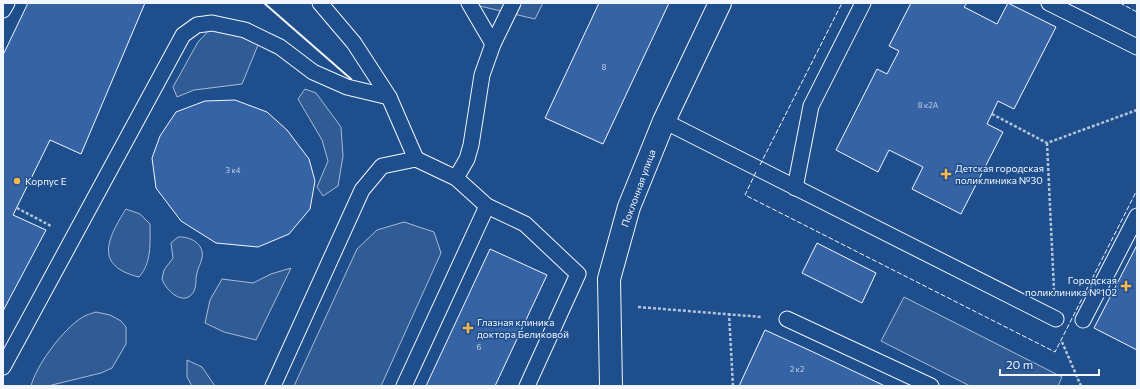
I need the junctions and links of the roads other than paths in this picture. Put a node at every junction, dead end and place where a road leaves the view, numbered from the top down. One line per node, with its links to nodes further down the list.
1 (7, 3): 8 (lane)
2 (320, 3): 11 (lane)
3 (469, 3): 9 (lane)
4 (513, 3): 9 (lane)
5 (720, 3): 12 (street, Поклонная улица)
6 (863, 3): 15 (lane)
7 (1049, 3): 10 (lane)
8 (3, 10)
9 (493, 44): 14 (lane)
10 (1137, 47)
11 (389, 97): 13 (lane); 21 (lane)
12 (664, 121): 15 (lane); 25 (street, Поклонная улица)
13 (416, 159): 14 (lane); 22 (lane)
14 (456, 178): 16 (lane)
15 (795, 188): 19 (lane)
16 (487, 206): 23 (lane); 24 (lane)
17 (1137, 216): 20 (lane)
18 (787, 319): 26 (lane)
19 (1056, 319)
20 (1083, 320)
21 (3, 367)
22 (273, 386)
23 (404, 386)
24 (527, 386)
25 (611, 386)
26 (931, 386)

